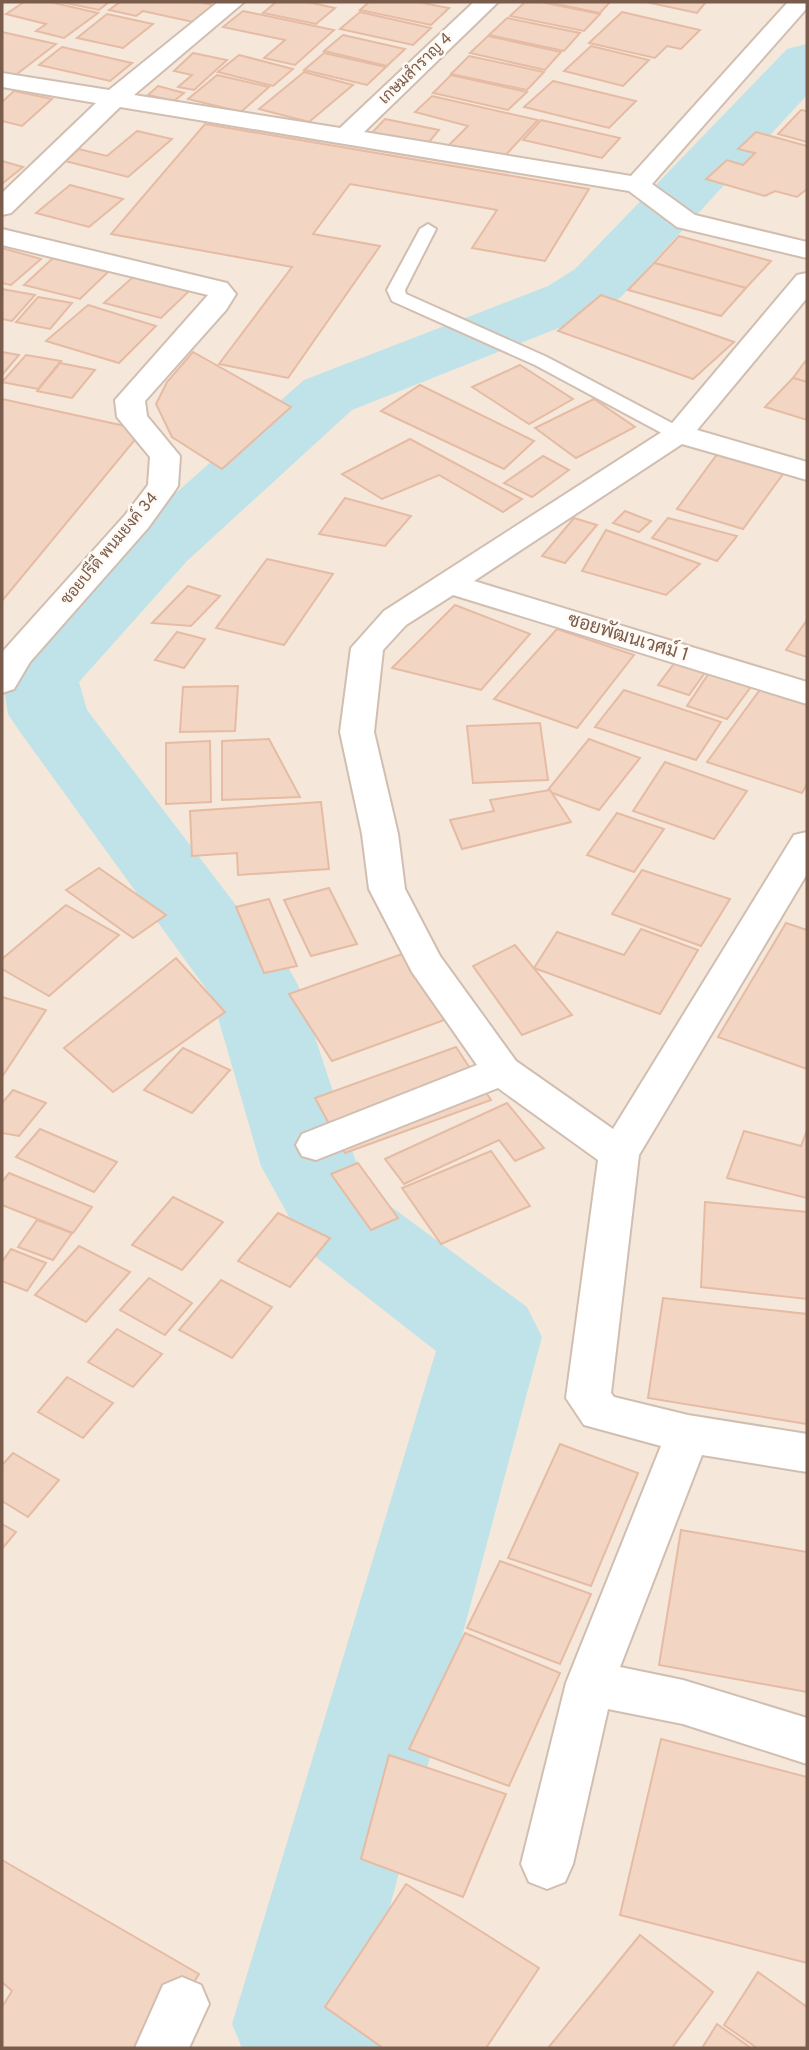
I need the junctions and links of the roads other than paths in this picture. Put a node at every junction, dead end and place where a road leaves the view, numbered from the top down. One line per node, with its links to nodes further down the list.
1 (232, 2): 5 (street)
2 (487, 2): 6 (street, เกษมสำราญ 4)
3 (800, 2): 7 (street)
4 (2, 80): 5 (street)
5 (114, 99): 6 (street); 8 (street)
6 (345, 137): 7 (street)
7 (637, 185): 11 (street)
8 (2, 207)
9 (428, 229): 13 (lane)
10 (2, 237): 16 (street, ซอยปรีดี พนมยงค์ 34)
11 (807, 250)
12 (807, 281): 13 (street)
13 (678, 434): 14 (street); 15 (street)
14 (807, 471)
15 (448, 583): 17 (street, ซอยพัฒนเวศม์ 1); 19 (street)
16 (2, 682)
17 (807, 693)
18 (807, 844): 21 (street)
19 (502, 1071): 20 (street); 21 (street)
20 (316, 1145)
21 (619, 1154): 22 (street)
22 (688, 1434): 23 (street); 24 (street)
23 (807, 1453)
24 (590, 1683): 25 (street); 26 (street)
25 (807, 1741)
26 (547, 1864)

